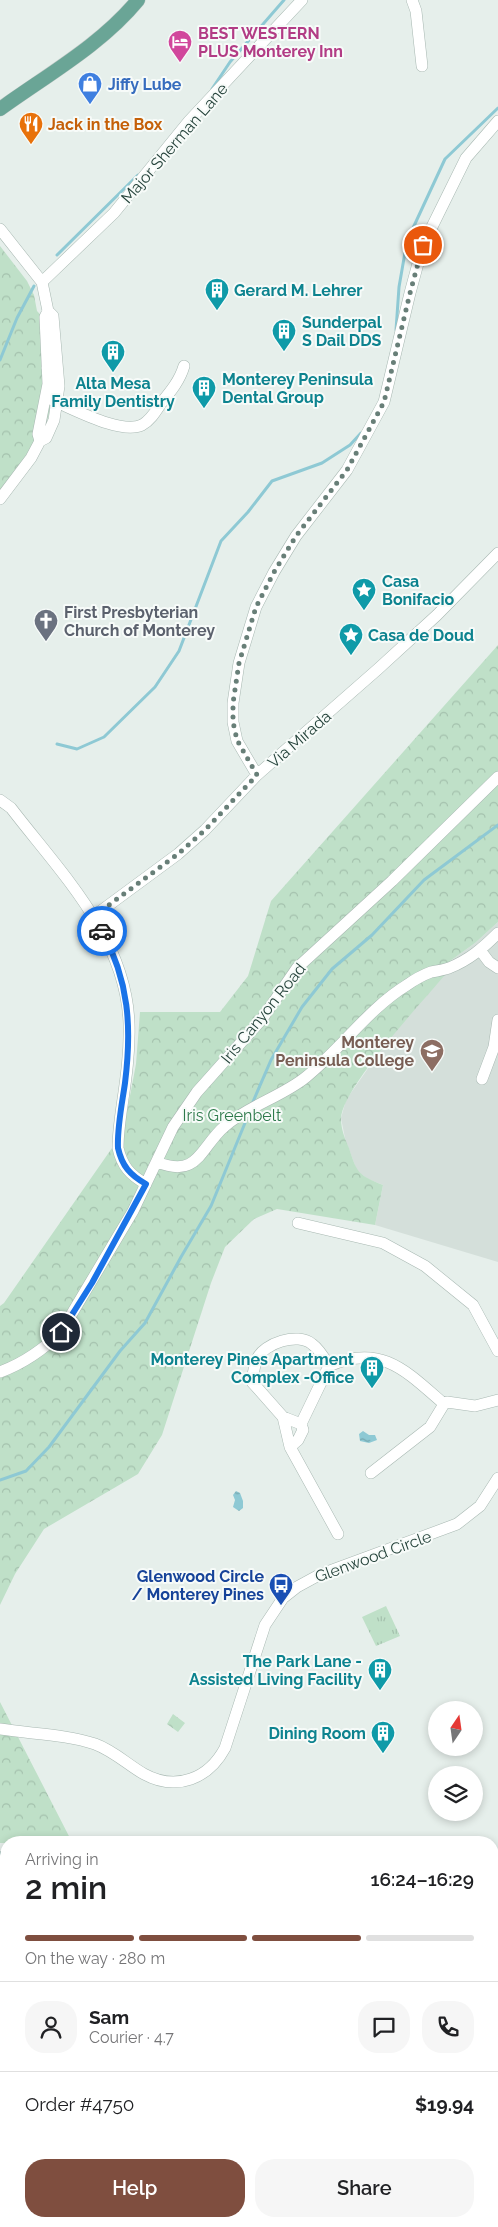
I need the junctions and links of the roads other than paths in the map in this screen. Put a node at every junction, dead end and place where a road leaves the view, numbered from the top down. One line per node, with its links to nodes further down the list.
1 (138, 0): 5 (main road)
2 (302, 0): 8 (street, Major Sherman Lane)
3 (412, 0): 4 (street)
4 (422, 66)
5 (0, 109)
6 (498, 121): 16 (street)
7 (0, 229): 8 (street)
8 (42, 282): 9 (street)
9 (48, 311): 11 (street); 12 (street)
10 (184, 366): 12 (street)
11 (47, 368): 12 (street); 13 (street)
12 (58, 403): 13 (street)
13 (40, 441): 14 (street)
14 (0, 498)
15 (498, 553): 16 (street, Via Mirada)
16 (257, 775): 19 (street, Via Mirada)
17 (498, 777): 25 (street, Iris Canyon Road)
18 (0, 800): 19 (street)
19 (94, 916): 26 (street)
20 (498, 933): 21 (street)
21 (480, 950): 22 (street); 25 (street)
22 (498, 968)
23 (498, 1020): 24 (street)
24 (482, 1079)
25 (157, 1162): 26 (street, Iris Canyon Road)
26 (146, 1184): 30 (street, Iris Canyon Road)
27 (298, 1223): 28 (street)
28 (498, 1352)
29 (329, 1366): 32 (street); 33 (street); 34 (street)
30 (0, 1372)
31 (498, 1400): 32 (street)
32 (444, 1404): 36 (street)
33 (283, 1417): 34 (street); 35 (street)
34 (301, 1424): 35 (street)
35 (290, 1447): 38 (street)
36 (371, 1473)
37 (498, 1478): 39 (street, Glenwood Circle)
38 (338, 1534)
39 (0, 1729)

